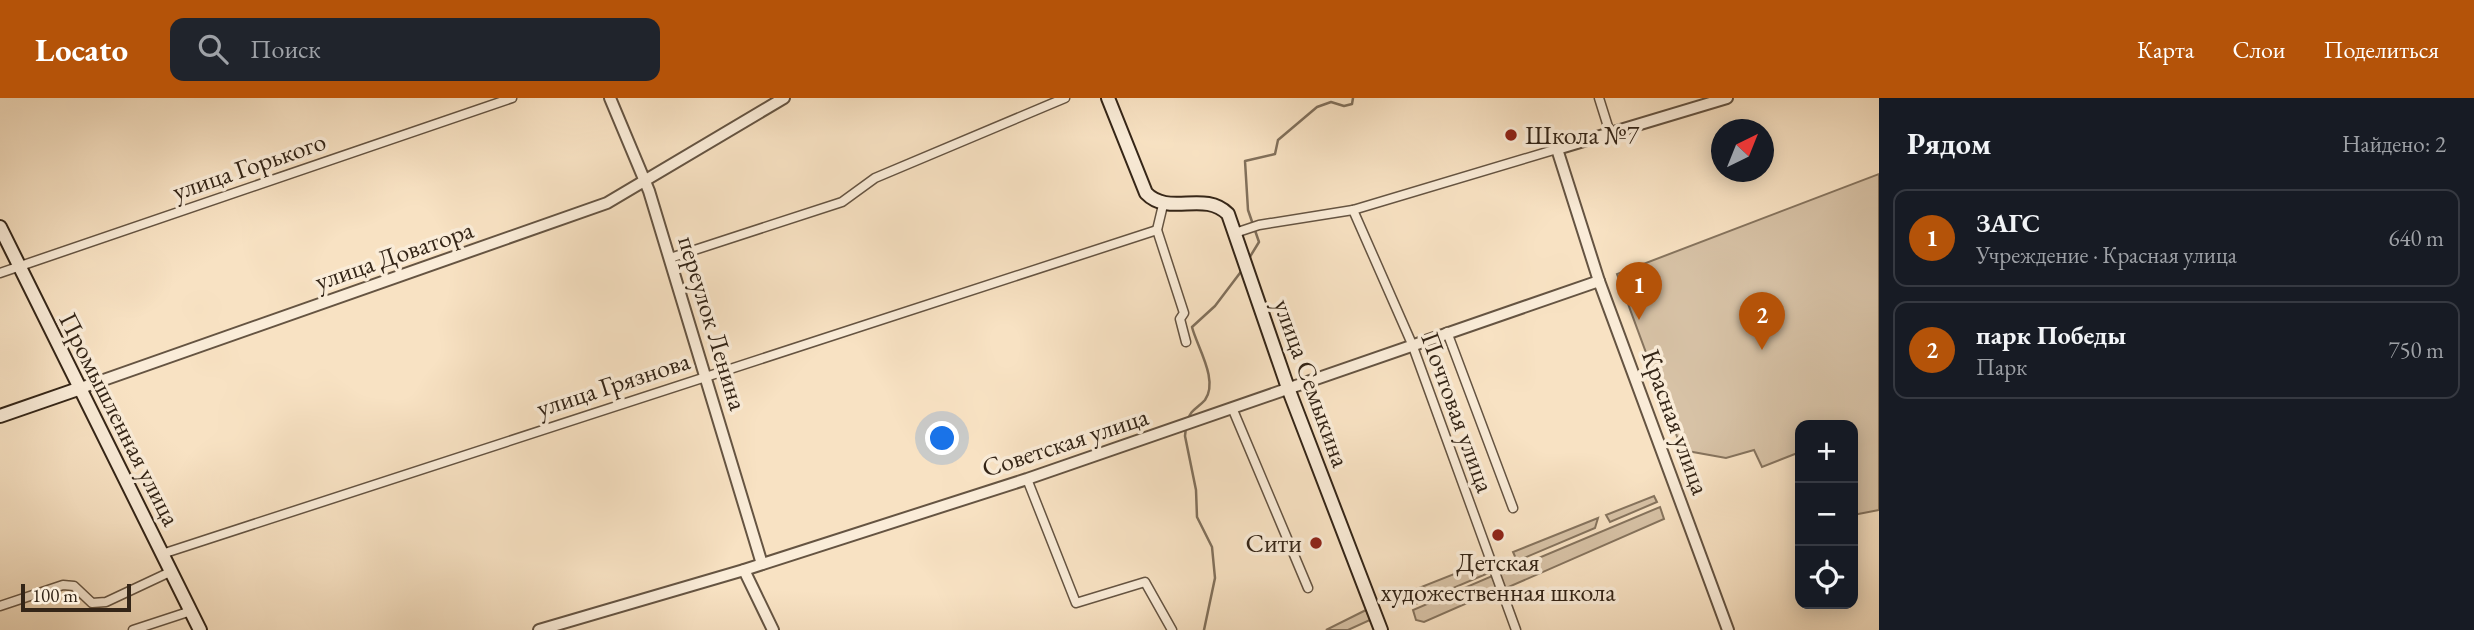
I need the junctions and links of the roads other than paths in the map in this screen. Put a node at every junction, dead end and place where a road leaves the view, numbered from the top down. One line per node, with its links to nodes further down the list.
1 (512, 98): 17 (street, улица Горького)
2 (610, 98): 10 (street, переулок Ленина)
3 (784, 98): 10 (street, улица Доватора)
4 (1065, 98): 16 (street)
5 (1108, 98): 11 (main road)
6 (1599, 98): 8 (street)
7 (1727, 98): 8 (street)
8 (1610, 133): 9 (street)
9 (1557, 149): 12 (street); 19 (street, Красная улица)
10 (644, 183): 16 (street, переулок Ленина); 25 (street, улица Доватора)
11 (1163, 205): 14 (street); 15 (main road, улица Семыкина)
12 (1353, 210): 15 (street); 22 (street, Почтовая улица)
13 (0, 227): 17 (main road, Промышленная улица)
14 (1157, 230): 21 (street); 23 (street, улица Грязнова)
15 (1235, 233): 24 (main road, улица Семыкина)
16 (670, 258): 23 (street, переулок Ленина)
17 (19, 267): 18 (street, улица Горького); 25 (main road, Промышленная улица)
18 (0, 273)
19 (1599, 281): 20 (street, Советская улица); 44 (street, Красная улица)
20 (1447, 332): 22 (street, Советская улица); 29 (street)
21 (1186, 342)
22 (1412, 344): 24 (street, Советская улица); 43 (street, Почтовая улица)
23 (705, 376): 30 (street, улица Грязнова); 31 (street, переулок Ленина)
24 (1288, 388): 26 (street, Советская улица); 42 (main road, улица Семыкина)
25 (78, 389): 27 (main road, улица Доватора); 30 (main road, Промышленная улица)
26 (1233, 410): 28 (street, Советская улица); 34 (street)
27 (0, 416)
28 (1027, 479): 31 (street, Советская улица); 41 (street)
29 (1513, 508)
30 (162, 554): 33 (main road, Промышленная улица)
31 (762, 564): 32 (street, Советская улица)
32 (744, 570): 39 (street, Советская улица); 40 (street)
33 (170, 572): 35 (street); 36 (main road, Промышленная улица)
34 (1308, 588)
35 (0, 606)
36 (191, 611): 37 (street); 38 (main road, Промышленная улица)
37 (133, 630)
38 (201, 630)
39 (539, 630)
40 (773, 630)
41 (1172, 630)
42 (1381, 630)
43 (1517, 630)
44 (1728, 630)

